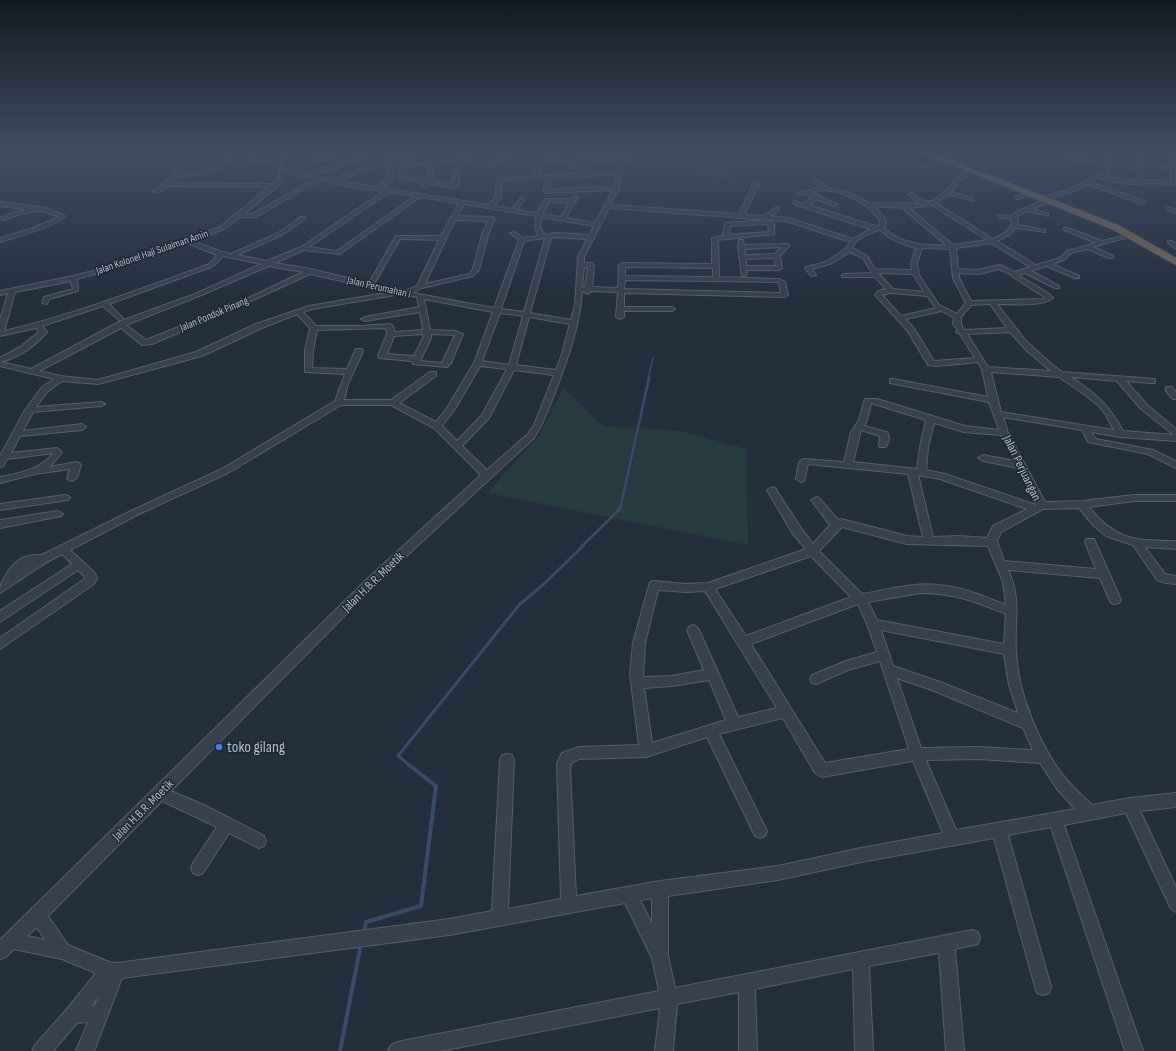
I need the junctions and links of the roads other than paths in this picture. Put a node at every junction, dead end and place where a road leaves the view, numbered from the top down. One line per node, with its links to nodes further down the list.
1 (258, 199): 37 (street, Jalan Kolonel Haji Sulaiman Amin)
2 (283, 199): 37 (street)
3 (375, 199): 72 (street)
4 (407, 199): 75 (street)
5 (444, 199): 19 (street)
6 (496, 199): 27 (street)
7 (522, 199): 34 (street)
8 (548, 199): 38 (street)
9 (574, 199): 49 (street)
10 (610, 199): 26 (street, Jalan H.B.R. Moetik)
11 (749, 199): 39 (street)
12 (812, 199): 32 (street)
13 (820, 199): 24 (street)
14 (858, 199): 25 (street)
15 (916, 199): 23 (street)
16 (939, 199): 23 (street)
17 (1048, 199): 33 (street); 55 (highway); 77 (highway)
18 (1134, 199): 20 (street)
19 (462, 202): 27 (street); 45 (street)
20 (1142, 202)
21 (796, 203): 32 (street)
22 (0, 204): 29 (street)
23 (930, 204): 28 (street); 65 (street)
24 (835, 205)
25 (869, 205): 28 (street); 51 (street)
26 (607, 206): 39 (street); 48 (street, Jalan H.B.R. Moetik)
27 (490, 207): 34 (street)
28 (904, 207): 73 (street)
29 (33, 208): 43 (street); 61 (street)
30 (777, 208): 42 (street)
31 (1169, 208): 35 (street)
32 (805, 209): 51 (street)
33 (1027, 209): 41 (street); 46 (street)
34 (513, 211): 38 (street)
35 (1176, 211)
36 (799, 214): 47 (street)
37 (239, 215): 63 (street, Jalan Kolonel Haji Sulaiman Amin)
38 (538, 215): 49 (street); 57 (street)
39 (741, 216): 42 (street)
40 (1000, 216): 46 (street)
41 (1046, 216)
42 (765, 217): 47 (street)
43 (3, 218)
44 (303, 218): 78 (street)
45 (452, 218): 60 (street); 105 (street)
46 (1014, 218): 50 (street)
47 (787, 219): 64 (street)
48 (598, 225): 49 (street); 58 (street, Jalan H.B.R. Moetik)
49 (562, 226): 57 (street); 58 (street)
50 (1014, 226): 53 (street); 65 (street)
51 (880, 229): 64 (street); 68 (street)
52 (1066, 229): 67 (street)
53 (1043, 231)
54 (513, 233): 62 (street)
55 (1130, 235): 67 (street); 83 (highway)
56 (740, 236): 59 (street); 59 (street); 69 (street)
57 (545, 237): 62 (street); 127 (street)
58 (591, 237): 108 (street, Jalan H.B.R. Moetik)
59 (726, 237): 87 (street)
60 (443, 238): 104 (street); 105 (street)
61 (0, 240)
62 (522, 240): 125 (street)
63 (188, 241): 76 (street, Jalan Perumahan I); 99 (street, Jalan Kolonel Haji Sulaiman Amin)
64 (854, 241): 74 (street)
65 (991, 241): 73 (street); 88 (street)
66 (1170, 242): 71 (street)
67 (1102, 243): 70 (street)
68 (920, 246): 73 (street); 93 (street)
69 (741, 247): 79 (street); 80 (street)
70 (1087, 247): 81 (street); 85 (street)
71 (1176, 247)
72 (302, 248): 75 (street); 84 (street)
73 (953, 248): 92 (street)
74 (850, 249): 94 (street); 96 (street)
75 (338, 253): 82 (street)
76 (221, 254): 78 (street, Jalan Perumahan I); 119 (street)
77 (1174, 254)
78 (231, 256): 84 (street, Jalan Perumahan I)
79 (777, 256): 80 (street); 89 (street)
80 (742, 257): 89 (street)
81 (1111, 257)
82 (328, 260)
83 (1176, 262)
84 (266, 264): 91 (street, Jalan Perumahan I); 132 (street)
85 (1047, 264): 88 (street); 98 (street)
86 (674, 266): 87 (street); 100 (street); 101 (street)
87 (715, 266): 102 (street)
88 (1034, 267): 90 (street)
89 (743, 268): 103 (street)
90 (1024, 270): 95 (street); 106 (street)
91 (310, 271): 104 (street, Jalan Perumahan I); 132 (street, Jalan Pondok Pinang)
92 (955, 271): 95 (street); 120 (street)
93 (915, 272): 94 (street); 114 (street)
94 (875, 273): 97 (street); 109 (street)
95 (1015, 274): 117 (street)
96 (812, 275)
97 (844, 276)
98 (1077, 277)
99 (74, 278): 107 (street, Jalan Kolonel Haji Sulaiman Amin); 118 (street)
100 (621, 278): 101 (street); 111 (street)
101 (674, 279): 102 (street); 112 (street)
102 (716, 279): 103 (street)
103 (745, 280): 115 (street); 115 (street)
104 (370, 284): 110 (street, Jalan Perumahan I)
105 (420, 287): 110 (street)
106 (1057, 287)
107 (12, 290): 113 (street, Jalan Kolonel Haji Sulaiman Amin); 139 (street)
108 (584, 290): 111 (street); 133 (street, Jalan H.B.R. Moetik)
109 (891, 291): 114 (street); 130 (street)
110 (404, 292): 116 (street, Jalan Perumahan I); 126 (street)
111 (621, 292): 112 (street); 123 (street)
112 (674, 292): 115 (street)
113 (0, 294)
114 (930, 294): 124 (street)
115 (744, 295)
116 (420, 296): 122 (street); 125 (street, Jalan Perumahan I)
117 (992, 302): 120 (street); 136 (street)
118 (45, 303)
119 (104, 303): 132 (street); 134 (street)
120 (969, 303): 129 (street)
121 (672, 308): 123 (street)
122 (422, 309): 131 (street); 137 (street)
123 (620, 309): 128 (street)
124 (942, 309): 129 (street); 130 (street)
125 (496, 310): 127 (street, Jalan Perumahan I); 145 (street)
126 (298, 311): 135 (street); 154 (street)
127 (526, 314): 133 (street, Jalan Perumahan I); 147 (street)
128 (620, 317)
129 (958, 317): 138 (street, Jalan Perjuangan)
130 (900, 318): 144 (street)
131 (365, 320)
132 (121, 322): 149 (street)
133 (573, 322): 151 (street, Jalan H.B.R. Moetik)
134 (38, 325): 139 (street); 143 (street)
135 (314, 328): 140 (street); 150 (street)
136 (1010, 330): 138 (street); 153 (street)
137 (427, 332): 140 (street); 142 (street); 142 (street)
138 (960, 332): 144 (street, Jalan Perjuangan)
139 (0, 333)
140 (391, 334): 142 (street)
141 (359, 351): 150 (street)
142 (416, 359)
143 (0, 360)
144 (979, 360): 148 (street, Jalan Perjuangan)
145 (478, 363): 147 (street); 167 (street)
146 (0, 364): 149 (street)
147 (512, 367): 151 (street); 177 (street)
148 (986, 369): 153 (street); 160 (street, Jalan Perjuangan)
149 (33, 372): 154 (street)
150 (350, 372): 161 (street)
151 (558, 373): 185 (street, Jalan H.B.R. Moetik)
152 (433, 374): 162 (street)
153 (1063, 375): 155 (street); 174 (street)
154 (60, 378): 164 (street)
155 (1120, 380): 157 (street); 172 (street)
156 (893, 381): 160 (street)
157 (1152, 381)
158 (1176, 390): 159 (street)
159 (1176, 397)
160 (993, 400): 165 (street, Jalan Perjuangan)
161 (339, 402): 162 (street); 204 (street)
162 (393, 403): 167 (street)
163 (100, 404): 164 (street)
164 (29, 410): 173 (street)
165 (998, 414): 170 (street); 171 (street, Jalan Perjuangan)
166 (931, 419): 169 (street); 171 (street); 183 (street)
167 (437, 426): 177 (street)
168 (82, 427): 173 (street)
169 (859, 427): 176 (street); 180 (street)
170 (1085, 428): 174 (street); 181 (street)
171 (1004, 433): 182 (street, Jalan Perjuangan)
172 (1176, 433)
173 (16, 434): 179 (street)
174 (1120, 434): 175 (street)
175 (1176, 438)
176 (883, 445)
177 (457, 446): 185 (street)
178 (984, 458): 182 (street)
179 (2, 460): 184 (street)
180 (848, 464): 183 (street); 187 (street)
181 (1176, 465)
182 (1022, 466): 195 (street, Jalan Perjuangan)
183 (916, 472): 195 (street); 199 (street)
184 (32, 473): 186 (street); 188 (street)
185 (487, 476): 234 (street, Jalan H.B.R. Moetik)
186 (72, 478)
187 (801, 479)
188 (0, 480)
189 (772, 490): 205 (street)
190 (65, 498): 194 (street)
191 (1176, 498): 193 (street)
192 (816, 500): 198 (street)
193 (1082, 504): 195 (street); 202 (street)
194 (0, 507)
195 (1039, 507): 200 (street, Jalan Perjuangan)
196 (58, 514): 197 (street)
197 (0, 524)
198 (836, 525): 199 (street); 205 (street)
199 (929, 541): 200 (street)
200 (991, 542): 207 (street)
201 (1090, 542): 208 (street)
202 (1136, 542): 203 (street); 209 (street)
203 (1176, 545)
204 (63, 549): 206 (street); 211 (street)
205 (813, 551): 210 (street); 212 (street)
206 (78, 565): 215 (street); 219 (street)
207 (1001, 565): 208 (street); 214 (street)
208 (1103, 574): 213 (street)
209 (1176, 580)
210 (708, 586): 218 (street); 225 (street)
211 (3, 587)
212 (859, 599): 214 (street); 216 (street); 218 (street)
213 (1115, 600)
214 (1011, 611): 220 (street)
215 (0, 618)
216 (873, 624): 220 (street); 221 (street)
217 (693, 630): 223 (street)
218 (744, 642): 226 (street)
219 (0, 644)
220 (1010, 650): 228 (street)
221 (884, 655): 222 (street); 224 (street)
222 (888, 669): 228 (street); 231 (street)
223 (713, 674): 225 (street); 227 (street)
224 (816, 679)
225 (636, 683): 230 (street)
226 (785, 712): 227 (street); 231 (street)
227 (734, 724): 229 (street)
228 (1029, 724): 232 (street)
229 (710, 730): 230 (street); 241 (street)
230 (646, 751): 248 (street)
231 (917, 754): 232 (street); 242 (street)
232 (1043, 757): 237 (street)
233 (507, 760): 250 (street)
234 (160, 793): 239 (street); 249 (street, Jalan H.B.R. Moetik)
235 (1176, 800): 236 (street)
236 (1130, 805): 237 (street); 247 (street)
237 (1089, 812): 238 (street)
238 (1055, 819): 240 (street); 271 (street)
239 (227, 824): 243 (street); 244 (street)
240 (999, 830): 242 (street); 260 (street)
241 (760, 831)
242 (952, 838): 245 (street)
243 (259, 841)
244 (198, 868)
245 (660, 889): 246 (street); 256 (street)
246 (630, 896): 248 (street); 256 (street)
247 (1176, 904)
248 (569, 905): 250 (street)
249 (38, 916): 252 (street, Jalan H.B.R. Moetik); 255 (street)
250 (498, 918): 258 (street)
251 (972, 938): 253 (street)
252 (12, 940): 254 (street, Jalan H.B.R. Moetik); 255 (street)
253 (946, 943): 257 (street); 270 (street)
254 (0, 951)
255 (62, 951): 258 (street)
256 (660, 956): 261 (street)
257 (861, 960): 259 (street); 269 (street)
258 (113, 970): 262 (street); 263 (street)
259 (747, 982): 261 (street); 268 (street)
260 (1043, 987)
261 (669, 998): 266 (street); 267 (street)
262 (99, 1014): 263 (street); 265 (street)
263 (73, 1015): 264 (street)
264 (41, 1051)
265 (85, 1051)
266 (397, 1051)
267 (664, 1051)
268 (748, 1051)
269 (864, 1051)
270 (954, 1051)
271 (1134, 1051)

